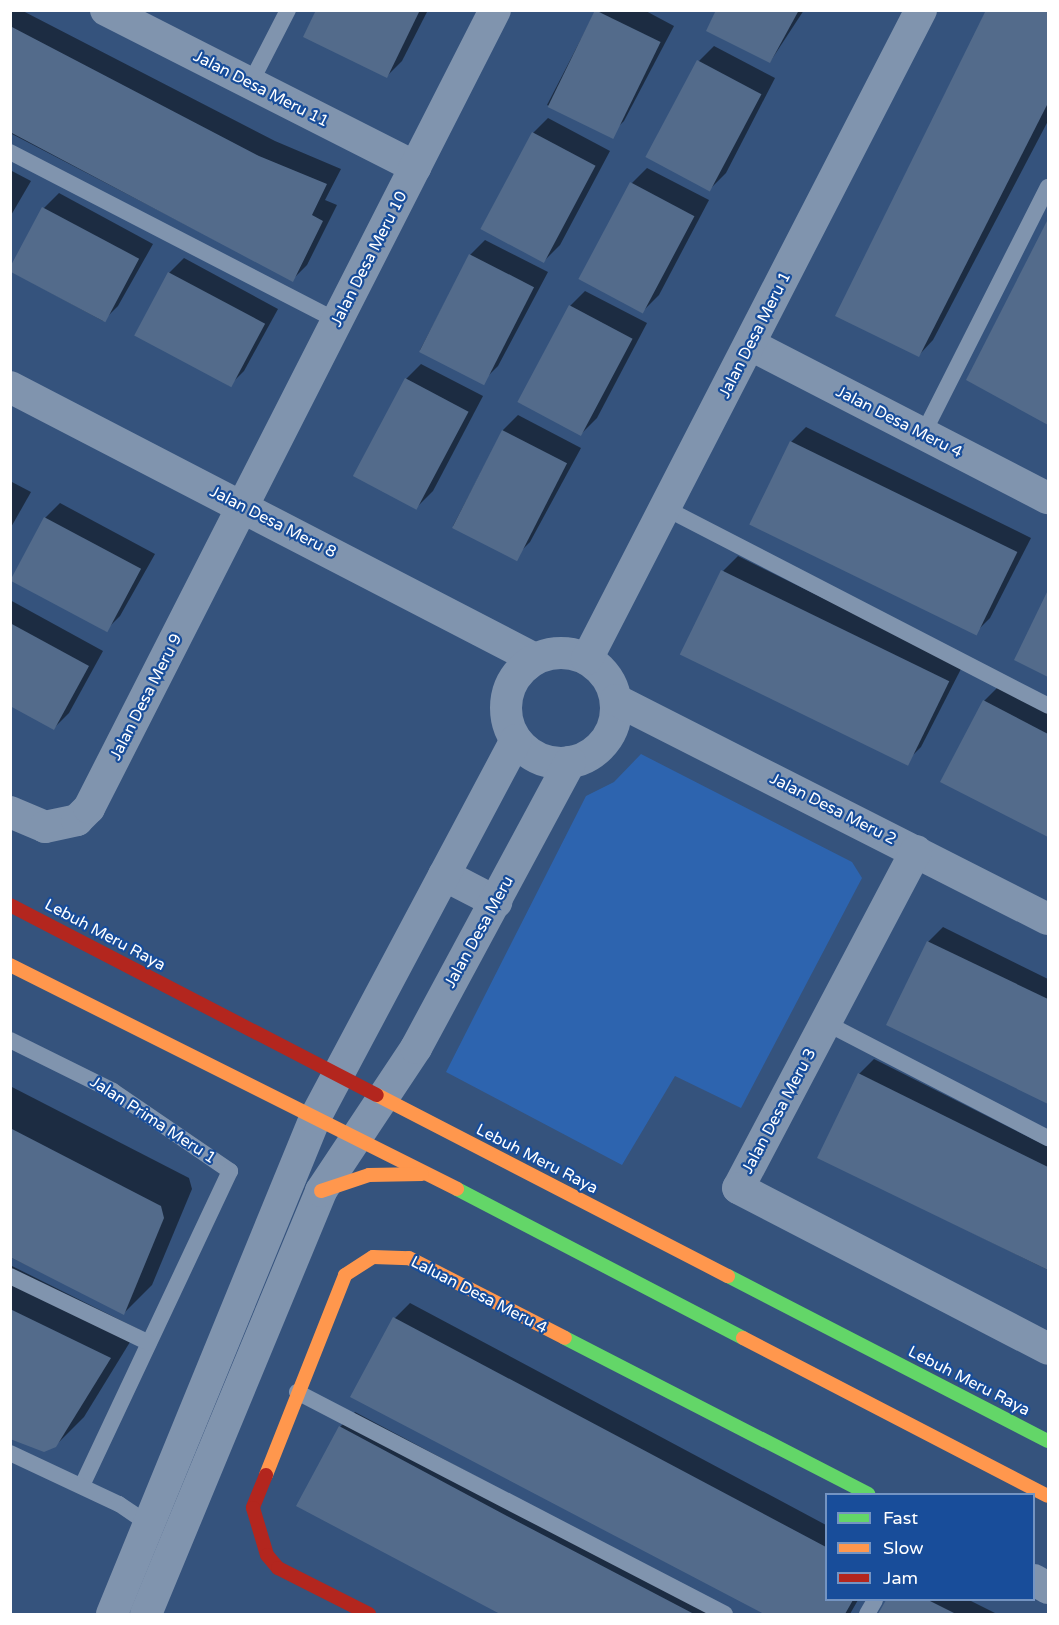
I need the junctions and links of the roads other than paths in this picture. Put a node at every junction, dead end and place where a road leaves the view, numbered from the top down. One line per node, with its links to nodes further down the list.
1 (106, 10): 5 (street, Jalan Desa Meru 11)
2 (288, 10): 5 (lane)
3 (495, 10): 7 (street, Jalan Desa Meru 10)
4 (921, 10): 10 (street, Jalan Desa Meru 1)
5 (250, 84): 7 (street, Jalan Desa Meru 11)
6 (10, 152): 9 (lane)
7 (415, 167): 9 (street, Jalan Desa Meru 10)
8 (1048, 187): 12 (lane)
9 (338, 321): 14 (street, Jalan Desa Meru 10)
10 (750, 345): 12 (street, Jalan Desa Meru 4); 15 (street, Jalan Desa Meru 1)
11 (10, 387): 14 (street, Jalan Desa Meru 8)
12 (923, 434): 13 (street, Jalan Desa Meru 4)
13 (1048, 498)
14 (244, 507): 16 (street, Jalan Desa Meru 8); 22 (street, Jalan Desa Meru 9)
15 (665, 508): 17 (street, Jalan Desa Meru 1); 19 (lane)
16 (535, 659): 17 (street); 20 (street)
17 (587, 659): 18 (street)
18 (616, 700): 21 (street); 23 (street, Jalan Desa Meru 2)
19 (1048, 706)
20 (516, 740): 21 (street); 24 (street)
21 (570, 762): 25 (street, Jalan Desa Meru)
22 (10, 812)
23 (916, 851): 27 (street, Jalan Desa Meru 2); 29 (street, Jalan Desa Meru 3)
24 (444, 875): 25 (street); 31 (street)
25 (496, 902): 32 (street, Jalan Desa Meru)
26 (10, 905): 31 (main road, Lebuh Meru Raya)
27 (1048, 919)
28 (10, 965): 33 (main road)
29 (826, 1023): 34 (lane); 40 (street, Jalan Desa Meru 3)
30 (10, 1040): 39 (lane, Jalan Prima Meru 1)
31 (337, 1075): 32 (main road, Lebuh Meru Raya); 33 (street)
32 (382, 1098): 35 (street, Jalan Desa Meru); 42 (main road, Lebuh Meru Raya)
33 (315, 1118): 35 (main road); 47 (street)
34 (1048, 1138)
35 (358, 1140): 36 (main road); 37 (street, Jalan Desa Meru)
36 (430, 1175): 37 (main road); 46 (main road)
37 (321, 1191): 47 (street, Jalan Desa Meru)
38 (10, 1276): 39 (lane)
39 (149, 1343): 44 (lane)
40 (1048, 1349)
41 (297, 1392): 45 (main road, Laluan Desa Meru 4); 48 (main road, Laluan Desa Meru 4); 51 (lane)
42 (1048, 1441)
43 (10, 1453): 44 (lane)
44 (82, 1486): 47 (lane)
45 (866, 1493)
46 (1048, 1496)
47 (162, 1533): 49 (street); 50 (street)
48 (353, 1611)
49 (112, 1614)
50 (146, 1614)
51 (725, 1614)

